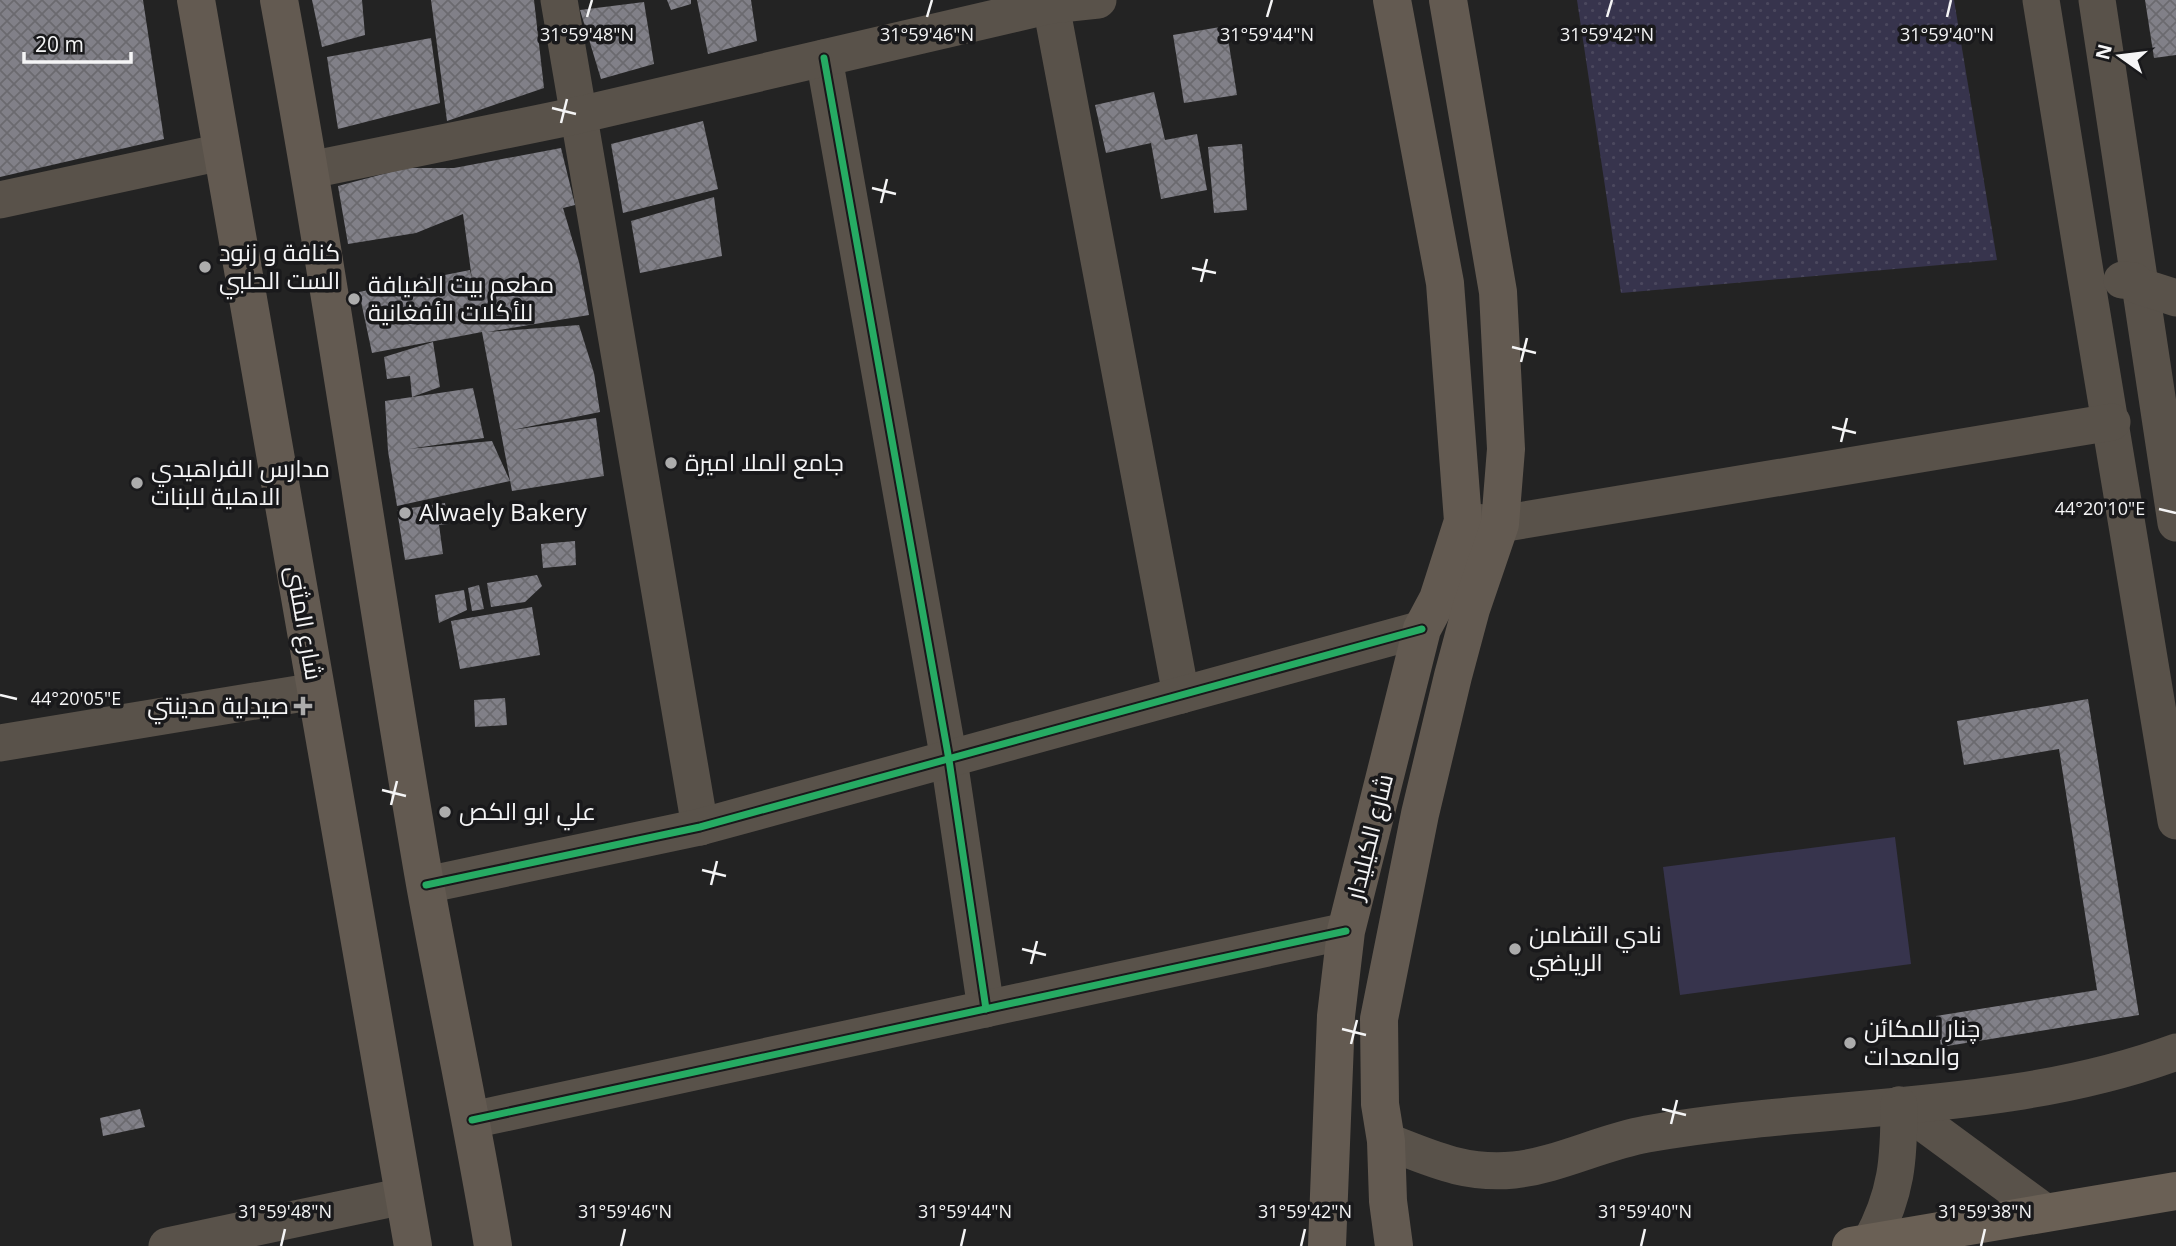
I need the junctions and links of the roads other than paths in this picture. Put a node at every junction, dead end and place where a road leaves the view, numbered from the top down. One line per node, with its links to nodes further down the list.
1 (196, 0): 12 (main road, شارع المثنى)
2 (279, 0): 13 (main road)
3 (559, 0): 11 (street)
4 (1098, 0): 9 (street)
5 (1392, 0): 19 (main road)
6 (1448, 0): 19 (main road)
7 (2041, 0): 16 (street)
8 (2097, 0): 15 (street)
9 (1051, 3): 10 (street); 23 (street)
10 (824, 58): 11 (street); 25 (street)
11 (579, 115): 13 (street); 27 (street)
12 (222, 152): 14 (street); 22 (main road, شارع المثنى)
13 (310, 170): 28 (main road)
14 (0, 200)
15 (2139, 286): 16 (street); 17 (street); 20 (street)
16 (2086, 288): 18 (street)
17 (2176, 298)
18 (2112, 422): 19 (street); 26 (street)
19 (1481, 523): 21 (main road, شارع الكيليدار); 34 (main road, شارع الكيليدار)
20 (2176, 523)
21 (1422, 629): 23 (street); 29 (main road, شارع الكيليدار)
22 (316, 691): 24 (street); 36 (main road, شارع المثنى)
23 (1181, 695): 25 (street)
24 (0, 743)
25 (950, 760): 27 (street); 30 (street)
26 (2176, 821)
27 (700, 827): 28 (street)
28 (426, 885): 33 (main road)
29 (1346, 931): 30 (street); 42 (main road, شارع الكيليدار)
30 (986, 1009): 33 (street)
31 (2176, 1052): 32 (street)
32 (1899, 1105): 34 (street); 37 (street); 38 (street)
33 (472, 1120): 41 (main road)
34 (1387, 1141): 43 (main road, شارع الكيليدار)
35 (2176, 1191): 37 (highway)
36 (404, 1196): 39 (street); 40 (main road, شارع المثنى)
37 (2046, 1213): 38 (highway)
38 (1860, 1244)
39 (167, 1246)
40 (413, 1246)
41 (493, 1246)
42 (1326, 1246)
43 (1395, 1246)

